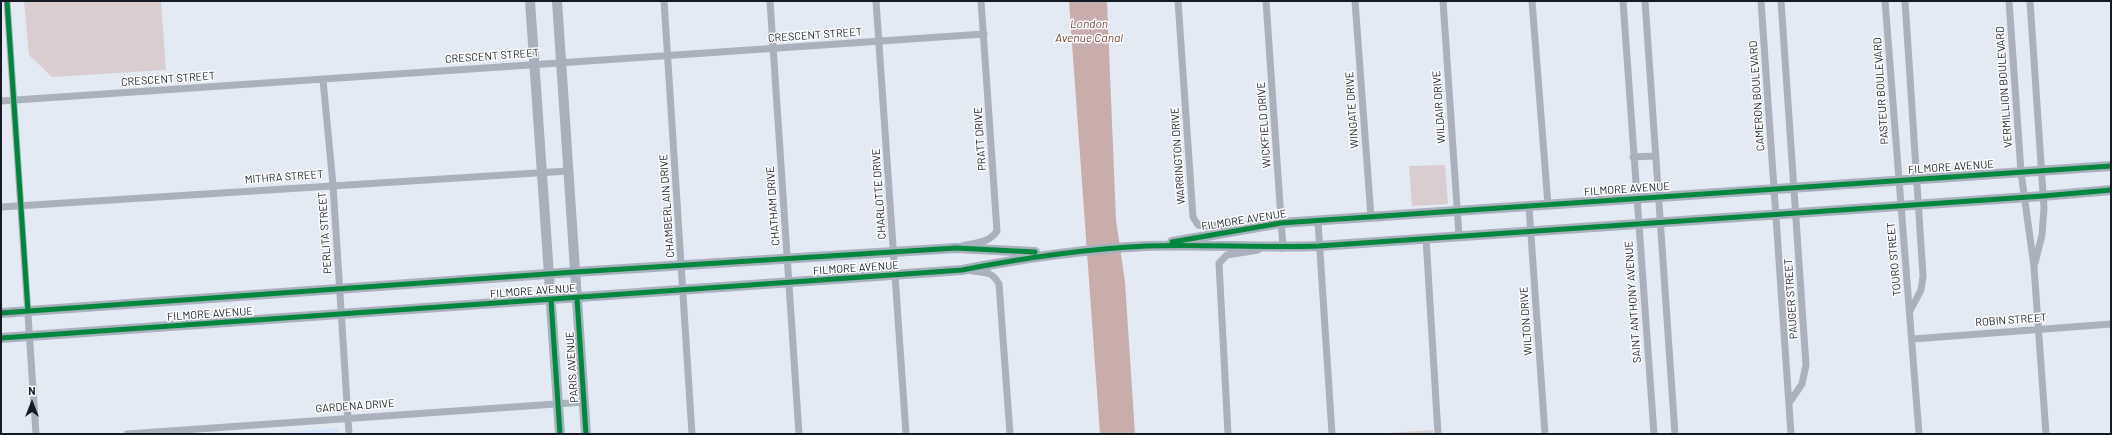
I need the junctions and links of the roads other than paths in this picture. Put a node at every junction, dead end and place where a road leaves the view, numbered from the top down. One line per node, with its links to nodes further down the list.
1 (7, 1): 29 (street)
2 (530, 1): 26 (street, PARIS AVENUE)
3 (557, 1): 25 (street, PARIS AVENUE)
4 (664, 1): 24 (street, CHAMBERLAIN DRIVE)
5 (770, 1): 23 (street, CHATHAM DRIVE)
6 (876, 1): 22 (street, CHARLOTTE DRIVE)
7 (981, 1): 21 (street, PRATT DRIVE)
8 (1178, 1): 59 (street, WARRINGTON DRIVE)
9 (1266, 1): 59 (street, WICKFIELD DRIVE)
10 (1355, 1): 56 (street, WINGATE DRIVE)
11 (1443, 1): 53 (street, WILDAIR DRIVE)
12 (1532, 1): 47 (street)
13 (1623, 1): 31 (street, SAINT ANTHONY AVENUE)
14 (1645, 1): 30 (street)
15 (1761, 1): 41 (street, CAMERON BOULEVARD)
16 (1781, 1): 40 (street)
17 (1886, 1): 38 (street, PASTEUR BOULEVARD)
18 (1905, 1): 37 (street)
19 (2009, 1): 36 (street, VERMILLION BOULEVARD)
20 (2030, 1): 34 (street)
21 (984, 34): 22 (street, CRESCENT STREET); 66 (street, PRATT DRIVE)
22 (878, 41): 23 (street, CRESCENT STREET); 68 (street, CHARLOTTE DRIVE)
23 (773, 48): 24 (street, CRESCENT STREET); 70 (street, CHATHAM DRIVE)
24 (668, 56): 25 (street, CRESCENT STREET); 71 (street, CHAMBERLAIN DRIVE)
25 (561, 63): 26 (street, CRESCENT STREET); 33 (street, PARIS AVENUE)
26 (534, 64): 27 (street, CRESCENT STREET); 35 (street, PARIS AVENUE)
27 (323, 80): 29 (street, CRESCENT STREET); 39 (street, PERLITA STREET)
28 (1, 101): 29 (street, CRESCENT STREET)
29 (14, 101): 49 (street)
30 (1656, 156): 31 (street); 44 (street)
31 (1634, 157): 46 (street, SAINT ANTHONY AVENUE)
32 (2111, 166): 34 (street, FILMORE AVENUE)
33 (568, 171): 35 (street, MITHRA STREET); 74 (street, PARIS AVENUE)
34 (2042, 171): 36 (street, FILMORE AVENUE); 43 (street)
35 (542, 172): 39 (street, MITHRA STREET); 75 (street, PARIS AVENUE)
36 (2021, 172): 37 (street, FILMORE AVENUE); 45 (street, VERMILLION BOULEVARD)
37 (1917, 179): 38 (street, FILMORE AVENUE); 48 (street, TOURO STREET)
38 (1898, 180): 40 (street, FILMORE AVENUE); 50 (street, TOURO STREET)
39 (332, 185): 49 (street, MITHRA STREET); 78 (street, PERLITA STREET)
40 (1794, 188): 41 (street, FILMORE AVENUE); 54 (street, PAUGER STREET)
41 (1774, 189): 44 (street, FILMORE AVENUE); 55 (street, PAUGER STREET)
42 (2111, 190): 43 (street, FILMORE AVENUE)
43 (2043, 196): 45 (street, FILMORE AVENUE); 72 (street)
44 (1658, 197): 46 (street, FILMORE AVENUE); 58 (street)
45 (2023, 198): 48 (street, FILMORE AVENUE); 72 (street, VERMILLION BOULEVARD)
46 (1636, 199): 47 (street, FILMORE AVENUE); 60 (street, SAINT ANTHONY AVENUE)
47 (1548, 205): 52 (street, FILMORE AVENUE)
48 (1919, 205): 50 (street, FILMORE AVENUE); 83 (street, TOURO STREET)
49 (20, 206): 51 (street, MITHRA STREET); 82 (street)
50 (1900, 206): 54 (street, FILMORE AVENUE); 83 (street, TOURO STREET)
51 (1, 207)
52 (1529, 207): 53 (street, FILMORE AVENUE); 61 (street, WILTON DRIVE)
53 (1457, 211): 56 (street, FILMORE AVENUE); 62 (street, WILDAIR DRIVE)
54 (1796, 213): 55 (street, FILMORE AVENUE); 92 (street, PAUGER STREET)
55 (1776, 215): 58 (street, FILMORE AVENUE); 92 (street, PAUGER STREET)
56 (1371, 217): 57 (street, FILMORE AVENUE)
57 (1318, 221): 59 (street, FILMORE AVENUE); 65 (street)
58 (1660, 222): 60 (street, FILMORE AVENUE); 109 (street)
59 (1281, 224): 64 (street, FILMORE AVENUE); 67 (street, WICKFIELD DRIVE)
60 (1638, 224): 61 (street, FILMORE AVENUE); 108 (street, SAINT ANTHONY AVENUE)
61 (1531, 231): 62 (street, FILMORE AVENUE); 107 (street, WILTON DRIVE)
62 (1459, 236): 63 (street, FILMORE AVENUE)
63 (1426, 238): 65 (street, FILMORE AVENUE); 106 (street)
64 (1147, 246): 67 (street, FILMORE AVENUE); 69 (street, FILMORE AVENUE)
65 (1319, 246): 67 (street, FILMORE AVENUE); 105 (street)
66 (956, 248): 68 (street, FILMORE AVENUE); 69 (street, FILMORE AVENUE)
67 (1283, 248): 104 (street)
68 (894, 251): 70 (street, FILMORE AVENUE); 76 (street, CHARLOTTE DRIVE)
69 (1065, 252): 73 (street, FILMORE AVENUE)
70 (788, 258): 71 (street, FILMORE AVENUE); 77 (street, CHATHAM DRIVE)
71 (682, 265): 74 (street, FILMORE AVENUE); 79 (street, CHAMBERLAIN DRIVE)
72 (2034, 267): 87 (street)
73 (962, 270): 76 (street, FILMORE AVENUE); 103 (street)
74 (575, 272): 75 (street, FILMORE AVENUE); 80 (street, PARIS AVENUE)
75 (549, 274): 78 (street, FILMORE AVENUE); 81 (street, PARIS AVENUE)
76 (895, 275): 77 (street, FILMORE AVENUE); 102 (street, CHARLOTTE DRIVE)
77 (789, 283): 79 (street, FILMORE AVENUE); 101 (street, CHATHAM DRIVE)
78 (339, 289): 82 (street, FILMORE AVENUE); 85 (street, PERLITA STREET)
79 (683, 290): 80 (street, FILMORE AVENUE); 100 (street, CHAMBERLAIN DRIVE)
80 (577, 298): 81 (street, FILMORE AVENUE); 91 (street, PARIS AVENUE)
81 (551, 300): 85 (street, FILMORE AVENUE); 93 (street, PARIS AVENUE)
82 (28, 311): 84 (street, FILMORE AVENUE); 88 (street)
83 (1910, 311): 90 (street, TOURO STREET)
84 (1, 313)
85 (340, 315): 88 (street, FILMORE AVENUE); 94 (street, PERLITA STREET)
86 (2111, 324): 87 (street, ROBIN STREET)
87 (2039, 329): 90 (street, ROBIN STREET); 112 (street)
88 (30, 336): 89 (street, FILMORE AVENUE); 95 (street)
89 (1, 338)
90 (1913, 339): 111 (street, TOURO STREET)
91 (584, 402): 93 (street, GARDENA DRIVE); 99 (street, PARIS AVENUE)
92 (1789, 403): 110 (street, PAUGER STREET)
93 (558, 404): 94 (street, GARDENA DRIVE); 98 (street, PARIS AVENUE)
94 (348, 418): 96 (street, GARDENA DRIVE); 97 (street, PERLITA STREET)
95 (36, 434)
96 (127, 434)
97 (349, 434)
98 (560, 434)
99 (586, 434)
100 (692, 434)
101 (799, 434)
102 (906, 434)
103 (1010, 434)
104 (1228, 434)
105 (1332, 434)
106 (1438, 434)
107 (1545, 434)
108 (1654, 434)
109 (1675, 434)
110 (1791, 434)
111 (1919, 434)
112 (2046, 434)

